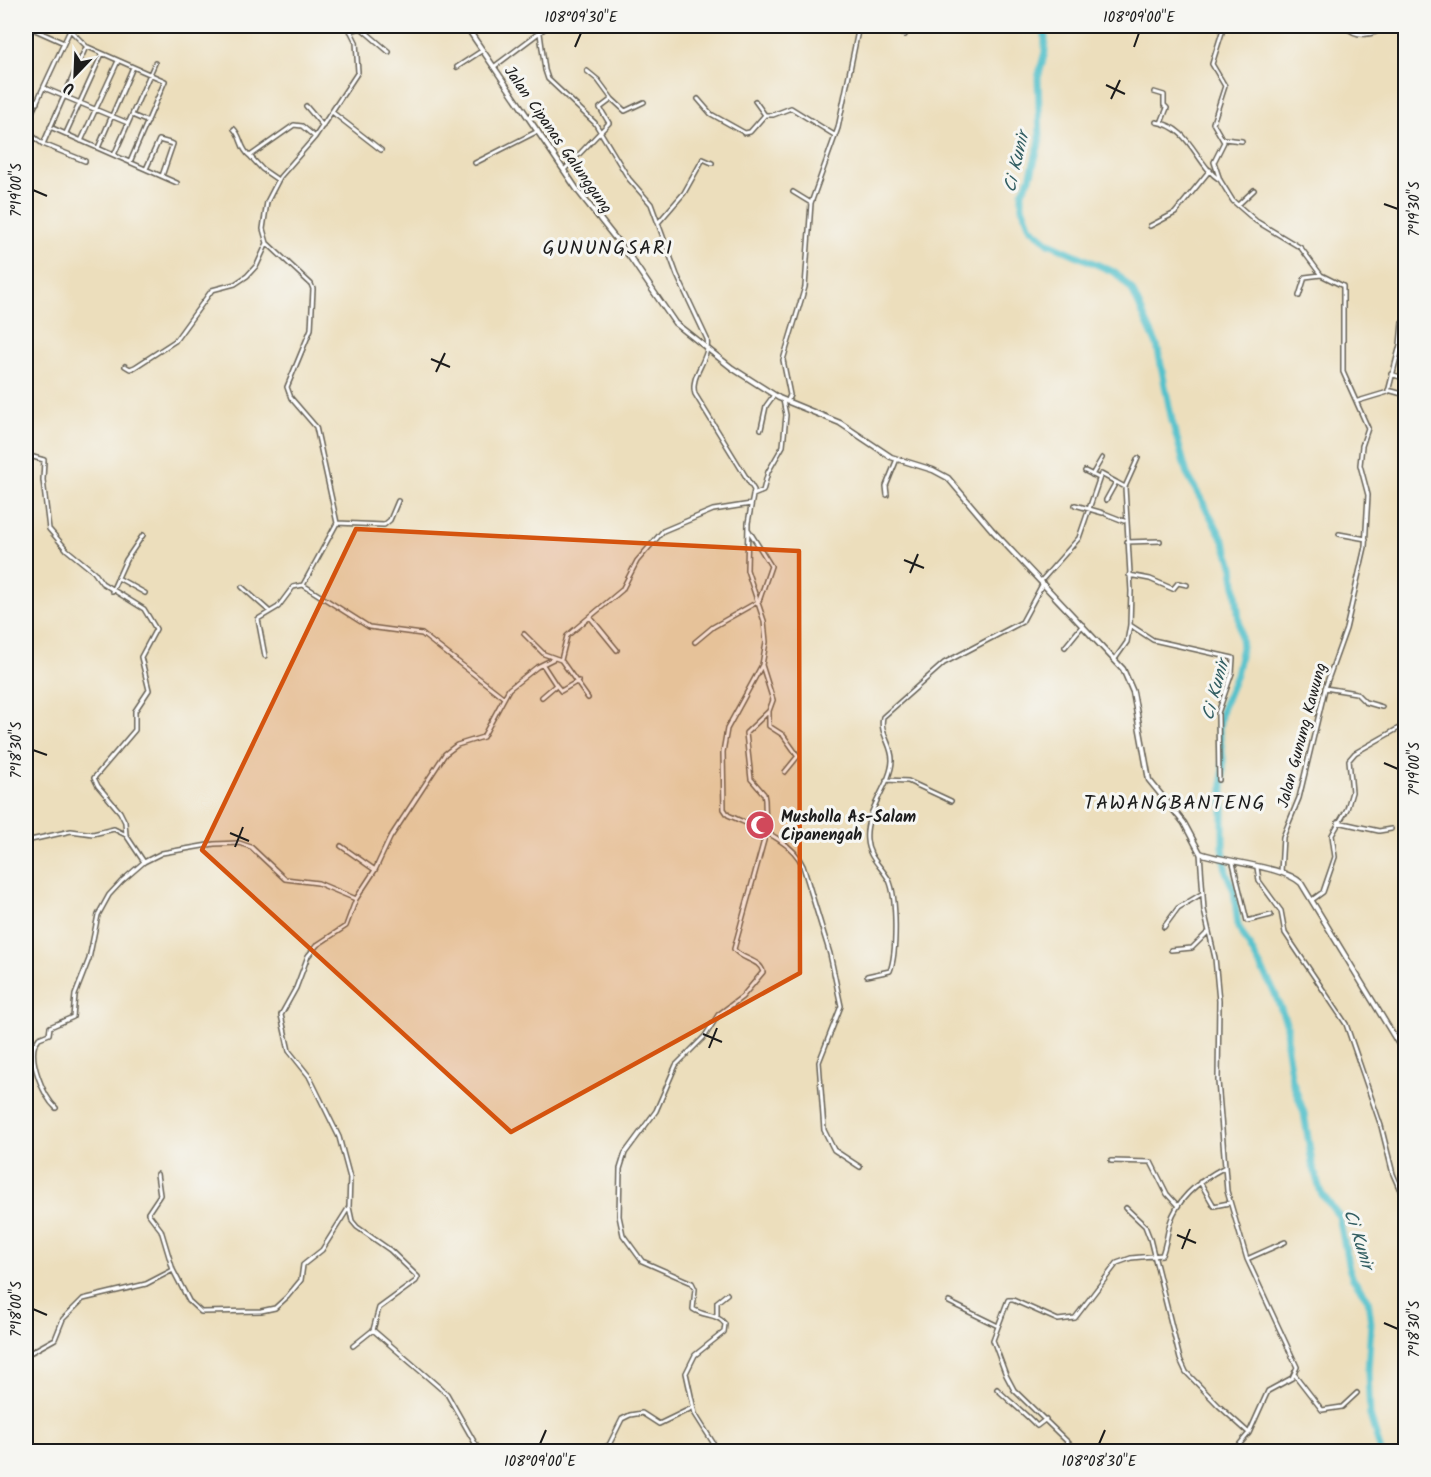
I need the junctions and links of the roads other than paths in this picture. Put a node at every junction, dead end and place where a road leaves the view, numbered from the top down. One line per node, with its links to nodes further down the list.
1 (26, 26): 15 (street)
2 (348, 26): 12 (street)
3 (466, 26): 17 (street, Jalan Cipanas Galunggung)
4 (539, 26): 13 (street)
5 (548, 26): 13 (street)
6 (859, 26): 55 (street)
7 (880, 26): 14 (street)
8 (1224, 26): 57 (street)
9 (1345, 26): 10 (street)
10 (1386, 26)
11 (71, 28): 15 (street); 16 (street)
12 (350, 31): 18 (street); 39 (street)
13 (540, 32): 22 (street); 53 (street)
14 (905, 35)
15 (64, 43): 27 (street)
16 (87, 47): 19 (street); 29 (street)
17 (483, 50): 22 (street, Jalan Cipanas Galunggung); 23 (street)
18 (389, 52)
19 (102, 54): 20 (street); 36 (street)
20 (118, 61): 24 (street); 38 (street)
21 (155, 63): 26 (street)
22 (495, 66): 52 (street, Jalan Cipanas Galunggung)
23 (457, 67)
24 (133, 68): 26 (street); 42 (street)
25 (587, 71): 31 (street)
26 (150, 75): 40 (street); 43 (street)
27 (44, 88): 29 (street); 34 (street)
28 (1154, 92): 46 (street)
29 (64, 95): 36 (street); 49 (street)
30 (26, 99): 34 (street)
31 (612, 99): 35 (street); 53 (street)
32 (698, 99): 41 (street)
33 (755, 101): 41 (street)
34 (37, 102): 47 (street)
35 (644, 102)
36 (80, 103): 38 (street); 54 (street)
37 (306, 106): 48 (street)
38 (96, 109): 42 (street); 58 (street)
39 (332, 112): 48 (street); 62 (street)
40 (132, 115): 43 (street); 45 (street)
41 (765, 115): 55 (street)
42 (111, 117): 45 (street); 61 (street)
43 (148, 122): 66 (street)
44 (1156, 122): 46 (street)
45 (128, 123): 63 (street)
46 (1161, 123): 71 (street)
47 (26, 125)
48 (322, 126): 56 (street)
49 (50, 127): 54 (street); 60 (street)
50 (234, 129): 64 (street)
51 (26, 131): 60 (street)
52 (538, 131): 67 (street); 70 (street, Jalan Cipanas Galunggung)
53 (601, 133): 70 (street); 80 (street)
54 (66, 134): 58 (street)
55 (836, 136): 78 (street)
56 (315, 137): 64 (street); 73 (street)
57 (1224, 139): 59 (street); 74 (street)
58 (81, 141): 61 (street)
59 (1242, 141)
60 (43, 144): 65 (street)
61 (98, 148): 63 (street)
62 (381, 150)
63 (114, 155): 66 (street)
64 (250, 156): 73 (street)
65 (85, 161)
66 (130, 162): 69 (street)
67 (475, 163)
68 (712, 163): 80 (street)
69 (146, 169): 72 (street); 72 (street)
70 (564, 170): 86 (street, Jalan Cipanas Galunggung)
71 (1210, 170): 74 (street); 81 (street)
72 (162, 176): 75 (street)
73 (278, 180): 82 (street)
74 (1220, 180): 79 (street)
75 (177, 183)
76 (1254, 190): 79 (street)
77 (793, 192): 78 (street)
78 (811, 203): 93 (street)
79 (1238, 206): 83 (street)
80 (658, 223): 86 (street)
81 (1150, 226)
82 (267, 243): 87 (street); 113 (street)
83 (1321, 275): 84 (street); 94 (street, Jalan Gunung Kawung)
84 (1299, 296)
85 (1406, 320): 88 (street)
86 (706, 348): 91 (street, Jalan Cipanas Galunggung); 105 (street)
87 (124, 366)
88 (1391, 374): 89 (street); 90 (street)
89 (1406, 379)
90 (1388, 390): 92 (street); 94 (street)
91 (774, 395): 93 (street, Jalan Cipanas Galunggung); 95 (street)
92 (1406, 395)
93 (785, 401): 99 (street, Jalan Cipanas Galunggung); 105 (street)
94 (1358, 401): 117 (street, Jalan Gunung Kawung)
95 (761, 429)
96 (26, 455): 126 (street)
97 (1102, 458): 101 (street)
98 (1138, 458): 104 (street)
99 (897, 459): 106 (street); 122 (street, Jalan Cipanas Galunggung)
100 (1084, 471): 101 (street)
101 (1092, 475): 102 (street)
102 (1099, 478): 103 (street); 111 (street)
103 (1116, 482): 104 (street); 107 (street)
104 (1125, 487): 112 (street)
105 (753, 495): 109 (street)
106 (887, 495)
107 (1106, 500)
108 (398, 501): 113 (street)
109 (751, 504): 114 (street); 130 (street)
110 (1075, 505): 111 (street)
111 (1090, 509): 112 (street); 122 (street)
112 (1125, 521): 119 (street)
113 (337, 522): 123 (street)
114 (748, 528): 128 (street); 128 (street)
115 (1339, 534): 117 (street)
116 (143, 535): 121 (street)
117 (1366, 539): 145 (street, Jalan Gunung Kawung)
118 (1160, 541): 119 (street)
119 (1127, 542): 120 (street)
120 (1129, 575): 124 (street); 132 (street)
121 (118, 578): 126 (street); 127 (street)
122 (1042, 582): 131 (street, Jalan Cipanas Galunggung); 153 (street)
123 (303, 585): 129 (street); 146 (street)
124 (1187, 585)
125 (242, 588): 129 (street)
126 (112, 591): 159 (street)
127 (145, 593)
128 (759, 601): 134 (street); 142 (street)
129 (269, 611): 137 (street)
130 (590, 616): 136 (street); 140 (street)
131 (1083, 625): 135 (street); 139 (street, Jalan Cipanas Galunggung)
132 (1130, 625): 139 (street); 154 (street)
133 (524, 634): 138 (street)
134 (695, 642)
135 (1065, 647)
136 (617, 650)
137 (265, 656)
138 (555, 658): 140 (street); 141 (street)
139 (1115, 659): 162 (street, Jalan Cipanas Galunggung)
140 (561, 660): 143 (street)
141 (543, 665): 144 (street); 146 (street)
142 (762, 665): 150 (street); 158 (street)
143 (578, 681): 144 (street); 148 (street)
144 (556, 685): 147 (street)
145 (1325, 688): 149 (street); 167 (street, Jalan Gunung Kawung)
146 (503, 697): 166 (street)
147 (542, 697)
148 (588, 698)
149 (1382, 707)
150 (769, 711): 152 (street); 158 (street)
151 (1406, 724): 156 (street)
152 (785, 772)
153 (885, 780): 155 (street); 175 (street)
154 (1219, 780)
155 (951, 801)
156 (1338, 822): 157 (street); 170 (street)
157 (1391, 830)
158 (766, 834): 181 (street); 196 (street)
159 (126, 835): 160 (street); 163 (street)
160 (26, 841)
161 (341, 846): 166 (street)
162 (1200, 853): 164 (street); 168 (street)
163 (144, 862): 169 (street); 177 (street)
164 (1231, 862): 165 (street); 171 (street)
165 (1257, 867): 167 (street); 186 (street)
166 (375, 870): 169 (street)
167 (1281, 872): 170 (street)
168 (1203, 893): 172 (street); 173 (street)
169 (356, 899): 188 (street)
170 (1312, 900): 178 (street)
171 (1271, 915)
172 (1164, 927)
173 (1207, 933): 174 (street); 182 (street)
174 (1171, 950)
175 (867, 976)
176 (26, 1041): 177 (street)
177 (35, 1044): 179 (street)
178 (1406, 1056)
179 (56, 1108)
180 (1111, 1161): 187 (street)
181 (860, 1167)
182 (1225, 1167): 184 (street); 185 (street)
183 (157, 1174): 193 (street)
184 (1200, 1182): 185 (street); 187 (street)
185 (1230, 1203): 192 (street)
186 (1406, 1204)
187 (1178, 1206): 191 (street)
188 (349, 1207): 193 (street); 198 (street)
189 (1126, 1208): 191 (street)
190 (1285, 1242): 192 (street)
191 (1155, 1257): 197 (street); 206 (street)
192 (1247, 1259): 201 (street)
193 (173, 1270): 200 (street)
194 (727, 1294): 196 (street)
195 (949, 1302): 197 (street)
196 (717, 1316): 204 (street)
197 (997, 1325): 205 (street)
198 (373, 1330): 199 (street); 207 (street)
199 (353, 1346)
200 (26, 1355)
201 (1295, 1375): 203 (street); 206 (street)
202 (997, 1389): 205 (street)
203 (1357, 1393)
204 (692, 1408): 208 (street); 209 (street)
205 (1046, 1419): 210 (street)
206 (1249, 1433): 211 (street)
207 (480, 1452)
208 (595, 1452)
209 (719, 1452)
210 (1078, 1452)
211 (1233, 1452)

